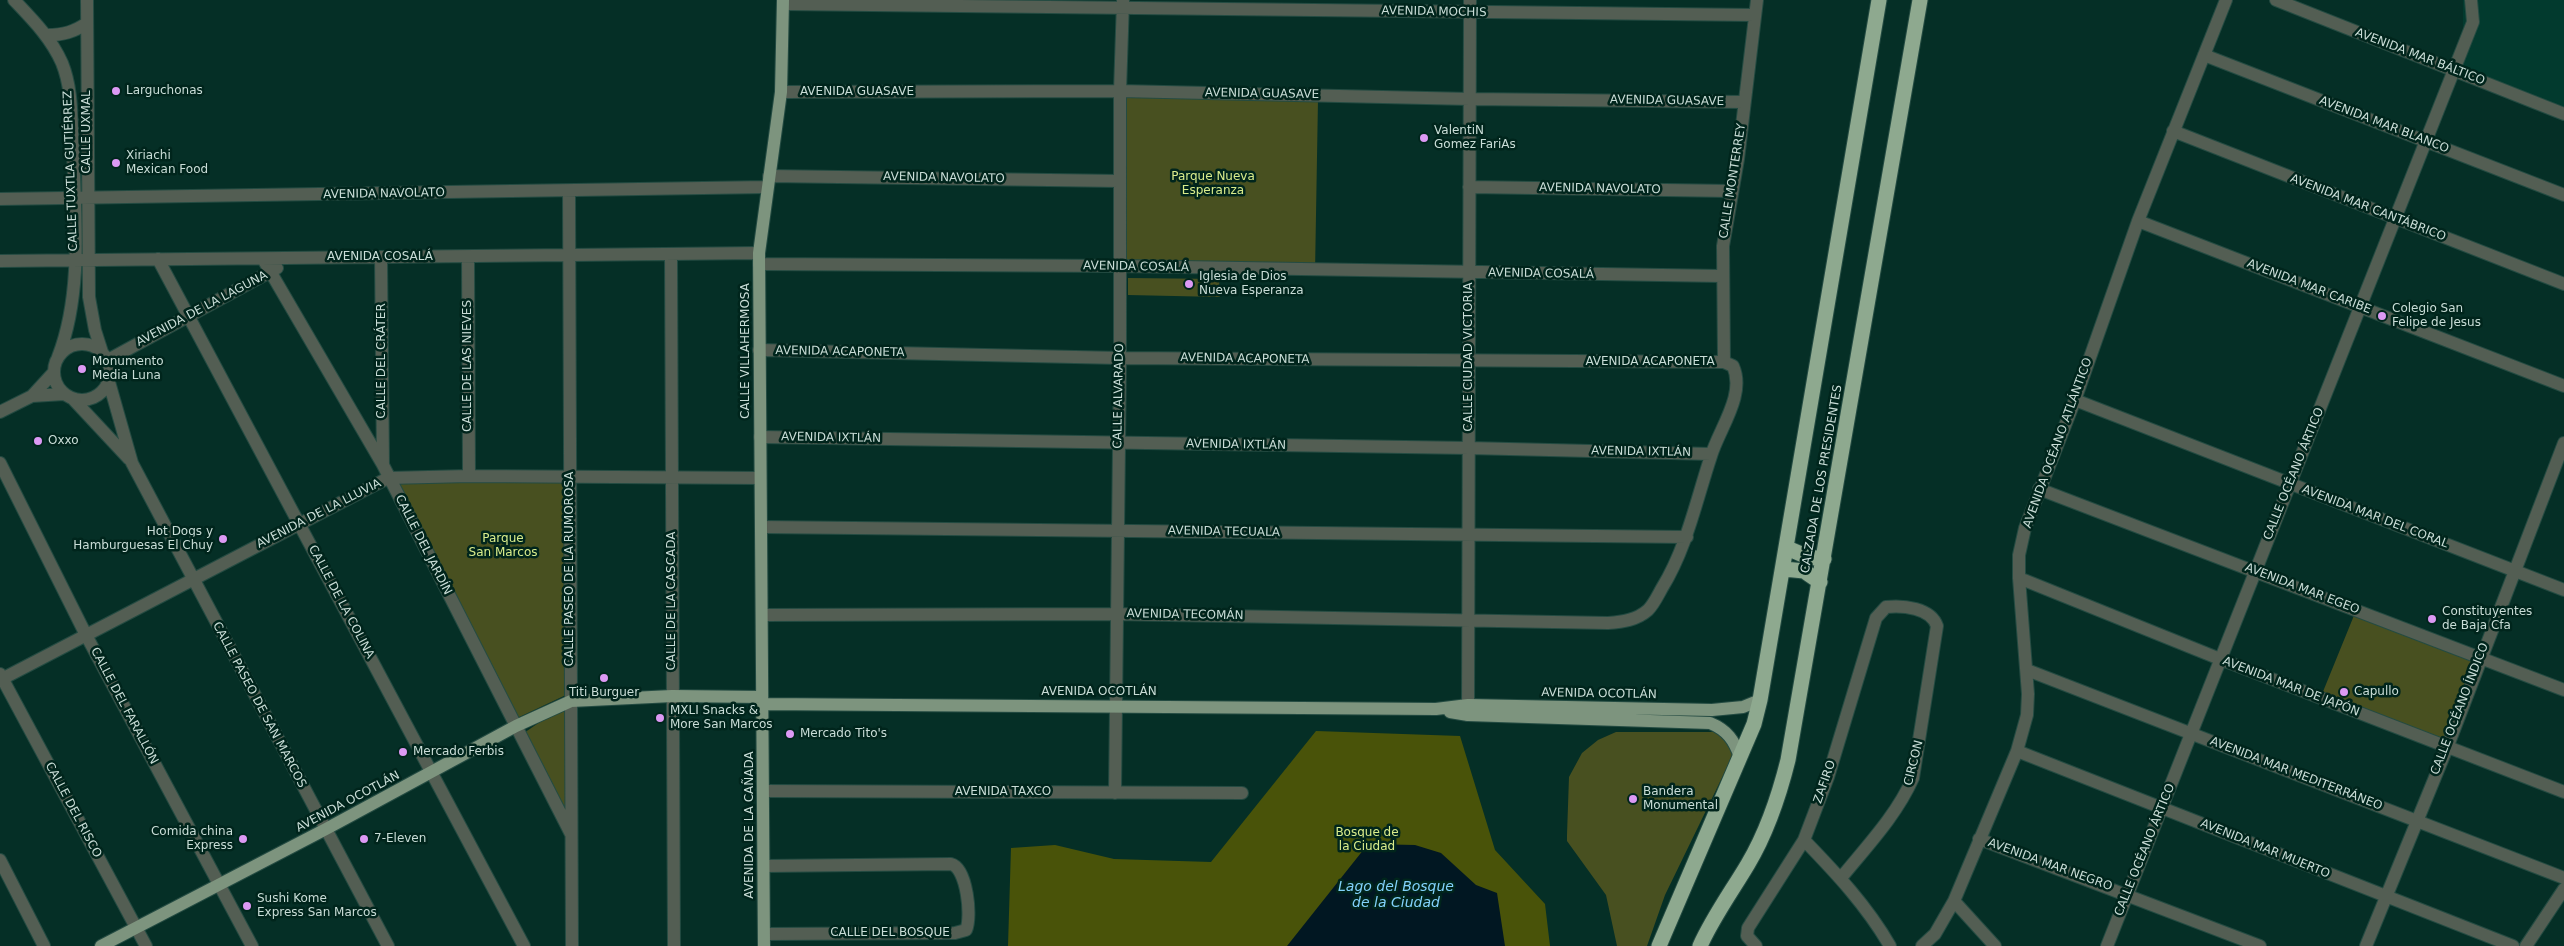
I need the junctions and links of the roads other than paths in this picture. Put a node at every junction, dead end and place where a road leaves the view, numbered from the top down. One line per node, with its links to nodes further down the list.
1 (14, 0): 14 (street, CALLE TUXTLA GUTIÉRREZ)
2 (87, 0): 13 (street, CALLE UXMAL)
3 (1757, 0): 12 (street, CALLE MONTERREY)
4 (1880, 0): 85 (highway, CALZADA DE LOS PRESIDENTES)
5 (1920, 0): 86 (highway, CALZADA DE LOS PRESIDENTES)
6 (2226, 0): 15 (street, AVENIDA OCÉANO ATLÁNTICO)
7 (2276, 0): 16 (street, AVENIDA MAR BÁLTICO)
8 (2471, 0): 16 (street, CALLE OCÉANO ÁRTICO)
9 (783, 2): 10 (street, AVENIDA MOCHIS); 18 (main road, CALLE VILLAHERMOSA)
10 (1123, 4): 11 (street, AVENIDA MOCHIS); 17 (street, CALLE ALVARADO)
11 (1470, 6): 12 (street, AVENIDA MOCHIS); 19 (street, CALLE CIUDAD VICTORIA)
12 (1755, 15): 20 (street, CALLE MONTERREY)
13 (87, 23): 14 (street); 30 (street, CALLE UXMAL)
14 (48, 35): 30 (street, CALLE TUXTLA GUTIÉRREZ)
15 (2204, 55): 22 (street, AVENIDA OCÉANO ATLÁNTICO); 23 (street, AVENIDA MAR BLANCO)
16 (2454, 70): 21 (street, AVENIDA MAR BÁLTICO); 23 (street, CALLE OCÉANO ÁRTICO)
17 (1120, 91): 18 (street, AVENIDA GUASAVE); 19 (street, AVENIDA GUASAVE); 24 (street, CALLE ALVARADO)
18 (781, 92): 25 (main road, CALLE VILLAHERMOSA)
19 (1470, 100): 20 (street, AVENIDA GUASAVE); 26 (street, CALLE CIUDAD VICTORIA)
20 (1744, 102): 27 (street, CALLE MONTERREY)
21 (2564, 114)
22 (2173, 131): 32 (street, AVENIDA MAR CANTÁBRICO); 33 (street, AVENIDA OCÉANO ATLÁNTICO)
23 (2426, 142): 29 (street, AVENIDA MAR BLANCO); 32 (street, CALLE OCÉANO ÁRTICO)
24 (1119, 181): 25 (street, AVENIDA NAVOLATO); 45 (street, CALLE ALVARADO)
25 (768, 182): 28 (street, AVENIDA NAVOLATO); 41 (main road, CALLE VILLAHERMOSA)
26 (1470, 187): 27 (street, AVENIDA NAVOLATO); 47 (street, CALLE CIUDAD VICTORIA)
27 (1731, 191): 48 (street, CALLE MONTERREY)
28 (569, 192): 30 (street, AVENIDA NAVOLATO); 35 (street, CALLE PASEO DE LA RUMOROSA)
29 (2564, 195)
30 (80, 197): 31 (street, AVENIDA NAVOLATO); 42 (street, CALLE TUXTLA GUTIÉRREZ); 43 (street, CALLE UXMAL)
31 (0, 199)
32 (2395, 218): 49 (street, AVENIDA MAR CANTÁBRICO); 50 (street, CALLE OCÉANO ÁRTICO)
33 (2138, 221): 50 (street, AVENIDA MAR CARIBE); 63 (street, AVENIDA OCÉANO ATLÁNTICO)
34 (671, 255): 35 (street, AVENIDA COSALÁ); 41 (street, AVENIDA COSALÁ); 74 (street, CALLE DE LA CASCADA)
35 (570, 256): 37 (street, AVENIDA COSALÁ); 75 (street, CALLE PASEO DE LA RUMOROSA)
36 (381, 257): 37 (street, AVENIDA COSALÁ); 38 (street, AVENIDA COSALÁ); 72 (street, CALLE DEL CRÁTER)
37 (468, 257): 73 (street, CALLE DE LAS NIEVES)
38 (297, 258): 40 (street, AVENIDA COSALÁ); 46 (street, AVENIDA DE LA LAGUNA)
39 (158, 259): 40 (street, AVENIDA COSALÁ); 43 (street, AVENIDA COSALÁ); 51 (street, CALLE DE LA COLINA)
40 (263, 259): 46 (street, CALLE DEL JARDÍN)
41 (760, 259): 45 (street, AVENIDA COSALÁ); 52 (main road, CALLE VILLAHERMOSA)
42 (74, 260): 43 (street, AVENIDA COSALÁ); 44 (street, AVENIDA COSALÁ); 54 (street, CALLE TUXTLA GUTIÉRREZ)
43 (88, 260): 53 (street, CALLE UXMAL)
44 (0, 261)
45 (1120, 266): 47 (street, AVENIDA COSALÁ); 55 (street, CALLE ALVARADO)
46 (270, 272): 51 (street, AVENIDA DE LA LAGUNA); 72 (street, CALLE DEL JARDÍN)
47 (1468, 273): 48 (street, AVENIDA COSALÁ); 56 (street, CALLE CIUDAD VICTORIA)
48 (1722, 276): 57 (street, CALLE MONTERREY)
49 (2564, 284)
50 (2360, 307): 60 (street, AVENIDA MAR CARIBE); 78 (street, CALLE OCÉANO ÁRTICO)
51 (189, 314): 53 (street, AVENIDA DE LA LAGUNA); 80 (street, CALLE DE LA COLINA)
52 (759, 350): 55 (street, AVENIDA ACAPONETA); 65 (main road, CALLE VILLAHERMOSA)
53 (105, 356): 54 (street); 59 (street)
54 (58, 357): 58 (street)
55 (1120, 358): 56 (street, AVENIDA ACAPONETA); 67 (street, CALLE ALVARADO)
56 (1468, 361): 57 (street, AVENIDA ACAPONETA); 68 (street, CALLE CIUDAD VICTORIA)
57 (1727, 363): 69 (street, CALLE MONTERREY)
58 (54, 372): 61 (street); 62 (street)
59 (109, 382): 62 (street); 71 (street, CALLE PASEO DE SAN MARCOS)
60 (2564, 386)
61 (32, 396): 62 (street); 64 (street)
62 (68, 397): 71 (street, CALLE PASEO DE SAN MARCOS)
63 (2075, 400): 78 (street, AVENIDA MAR DEL CORAL); 79 (street, AVENIDA OCÉANO ATLÁNTICO)
64 (0, 412)
65 (760, 437): 67 (street, AVENIDA IXTLÁN); 77 (main road, CALLE VILLAHERMOSA)
66 (2564, 443): 88 (street, CALLE OCÉANO ÍNDICO)
67 (1119, 444): 68 (street, AVENIDA IXTLÁN); 82 (street, CALLE ALVARADO)
68 (1469, 448): 69 (street, AVENIDA IXTLÁN); 83 (street, CALLE CIUDAD VICTORIA)
69 (1711, 454): 84 (street, CALLE MONTERREY)
70 (0, 463): 99 (street, CALLE DEL FARALLÓN)
71 (132, 463): 91 (street, CALLE PASEO DE SAN MARCOS)
72 (382, 466): 76 (street, CALLE DEL JARDÍN)
73 (469, 476): 75 (street, AVENIDA DE LA LLUVIA); 76 (street, AVENIDA DE LA LLUVIA)
74 (672, 476): 75 (street, AVENIDA DE LA LLUVIA); 77 (street, AVENIDA DE LA LLUVIA); 105 (street, CALLE DE LA CASCADA)
75 (570, 477): 108 (street, CALLE PASEO DE LA RUMOROSA)
76 (388, 478): 80 (street, AVENIDA DE LA LLUVIA); 111 (street, CALLE DEL JARDÍN)
77 (760, 478): 81 (main road, CALLE VILLAHERMOSA)
78 (2290, 484): 88 (street, AVENIDA MAR DEL CORAL); 89 (street, CALLE OCÉANO ÁRTICO)
79 (2039, 489): 89 (street, AVENIDA MAR EGEO); 90 (street, AVENIDA OCÉANO ATLÁNTICO)
80 (299, 523): 91 (street, AVENIDA DE LA LLUVIA); 116 (street, CALLE DE LA COLINA)
81 (761, 527): 82 (street, AVENIDA TECUALA); 96 (main road, CALLE VILLAHERMOSA)
82 (1117, 530): 83 (street, AVENIDA TECUALA); 95 (street, CALLE ALVARADO)
83 (1468, 534): 84 (street, AVENIDA TECUALA); 97 (street, CALLE CIUDAD VICTORIA)
84 (1687, 537): 98 (street, CALLE MONTERREY)
85 (1788, 548): 86 (highway); 87 (highway, CALZADA DE LOS PRESIDENTES)
86 (1824, 559): 92 (highway, CALZADA DE LOS PRESIDENTES)
87 (1784, 569): 92 (highway); 107 (highway, CALZADA DE LOS PRESIDENTES)
88 (2514, 570): 93 (street, AVENIDA MAR DEL CORAL); 100 (street, CALLE OCÉANO ÍNDICO)
89 (2255, 571): 100 (street, AVENIDA MAR EGEO); 101 (street, CALLE OCÉANO ÁRTICO)
90 (2019, 578): 101 (street, AVENIDA MAR DE JAPÓN); 102 (street, AVENIDA OCÉANO ATLÁNTICO)
91 (192, 580): 99 (street, AVENIDA DE LA LLUVIA); 123 (street, CALLE PASEO DE SAN MARCOS)
92 (1820, 582): 139 (highway, CALZADA DE LOS PRESIDENTES)
93 (2564, 590)
94 (1886, 607): 126 (street, ZAFIRO); 129 (street, CIRCON)
95 (1115, 614): 96 (street, AVENIDA TECOMÁN); 97 (street, AVENIDA TECOMÁN); 109 (street, CALLE ALVARADO)
96 (762, 615): 106 (main road, CALLE VILLAHERMOSA)
97 (1467, 619): 98 (street, AVENIDA TECOMÁN); 110 (street, CALLE CIUDAD VICTORIA)
98 (1608, 623)
99 (86, 635): 103 (street, AVENIDA DE LA LLUVIA); 131 (street, CALLE DEL FARALLÓN)
100 (2480, 658): 104 (street, AVENIDA MAR EGEO); 113 (street, CALLE OCÉANO ÍNDICO)
101 (2220, 659): 112 (street, CALLE OCÉANO ÁRTICO); 113 (street, AVENIDA MAR DE JAPÓN)
102 (2028, 670): 112 (street, AVENIDA MAR MEDITERRÁNEO); 114 (street, AVENIDA OCÉANO ATLÁNTICO)
103 (1, 678): 136 (street, CALLE DEL RISCO)
104 (2564, 690)
105 (672, 696): 106 (main road, AVENIDA OCOTLÁN); 108 (main road, AVENIDA OCOTLÁN); 147 (street, CALLE DE LA CASCADA)
106 (762, 700): 109 (main road, AVENIDA OCOTLÁN); 117 (main road, AVENIDA DE LA CAÑADA)
107 (1760, 700): 110 (main road, AVENIDA OCOTLÁN); 115 (highway, CALZADA DE LOS PRESIDENTES)
108 (571, 701): 111 (main road, AVENIDA OCOTLÁN); 124 (street, CALLE PASEO DE LA RUMOROSA)
109 (1115, 706): 110 (main road, AVENIDA OCOTLÁN); 119 (street, CALLE ALVARADO)
110 (1468, 710): 115 (main road, AVENIDA OCOTLÁN)
111 (516, 726): 116 (main road, AVENIDA OCOTLÁN); 124 (street, CALLE DEL JARDÍN)
112 (2191, 733): 121 (street, CALLE OCÉANO ÁRTICO); 122 (street, AVENIDA MAR MEDITERRÁNEO)
113 (2447, 748): 118 (street, AVENIDA MAR DE JAPÓN); 122 (street, CALLE OCÉANO ÍNDICO)
114 (2017, 751): 121 (street, AVENIDA MAR MUERTO); 125 (street, AVENIDA OCÉANO ATLÁNTICO)
115 (1740, 757): 148 (highway, CALZADA DE LOS PRESIDENTES)
116 (432, 772): 123 (main road, AVENIDA OCOTLÁN); 145 (street, CALLE DE LA COLINA)
117 (764, 791): 119 (street, AVENIDA TAXCO); 128 (main road, AVENIDA DE LA CAÑADA)
118 (2564, 792)
119 (1115, 793): 120 (street, AVENIDA TAXCO)
120 (1242, 793)
121 (2162, 808): 133 (street, CALLE OCÉANO ÁRTICO); 134 (street, AVENIDA MAR MUERTO)
122 (2415, 821): 130 (street, AVENIDA MAR MEDITERRÁNEO); 134 (street, CALLE OCÉANO ÍNDICO)
123 (326, 829): 131 (main road, AVENIDA OCOTLÁN); 144 (street, CALLE PASEO DE SAN MARCOS)
124 (572, 837): 146 (street, CALLE PASEO DE LA RUMOROSA)
125 (1980, 838): 133 (street, AVENIDA MAR NEGRO); 135 (street, AVENIDA OCÉANO ATLÁNTICO)
126 (1804, 840): 129 (street); 149 (street, ZAFIRO)
127 (0, 860): 140 (street)
128 (764, 866): 137 (main road, AVENIDA DE LA CAÑADA); 137 (street, CALLE DEL BOSQUE)
129 (1841, 878): 150 (street)
130 (2564, 878)
131 (220, 885): 136 (main road, AVENIDA OCOTLÁN); 143 (street, CALLE DEL FARALLÓN)
132 (2564, 889): 157 (street)
133 (2128, 893): 153 (street, CALLE OCÉANO ÁRTICO); 154 (street, AVENIDA MAR NEGRO)
134 (2386, 896): 155 (street, CALLE OCÉANO ÍNDICO); 156 (street, AVENIDA MAR MUERTO)
135 (1954, 901): 138 (street, AVENIDA OCÉANO ATLÁNTICO); 152 (street)
136 (136, 928): 141 (main road, AVENIDA OCOTLÁN); 142 (street, CALLE DEL RISCO)
137 (764, 940)
138 (1937, 940): 151 (street, AVENIDA OCÉANO ATLÁNTICO)
139 (1699, 943)
140 (44, 946)
141 (101, 946)
142 (146, 946)
143 (252, 946)
144 (388, 946)
145 (524, 946)
146 (572, 946)
147 (674, 946)
148 (1659, 946)
149 (1756, 946)
150 (1890, 946)
151 (1922, 946)
152 (1996, 946)
153 (2107, 946)
154 (2260, 946)
155 (2366, 946)
156 (2513, 946)
157 (2526, 946)

